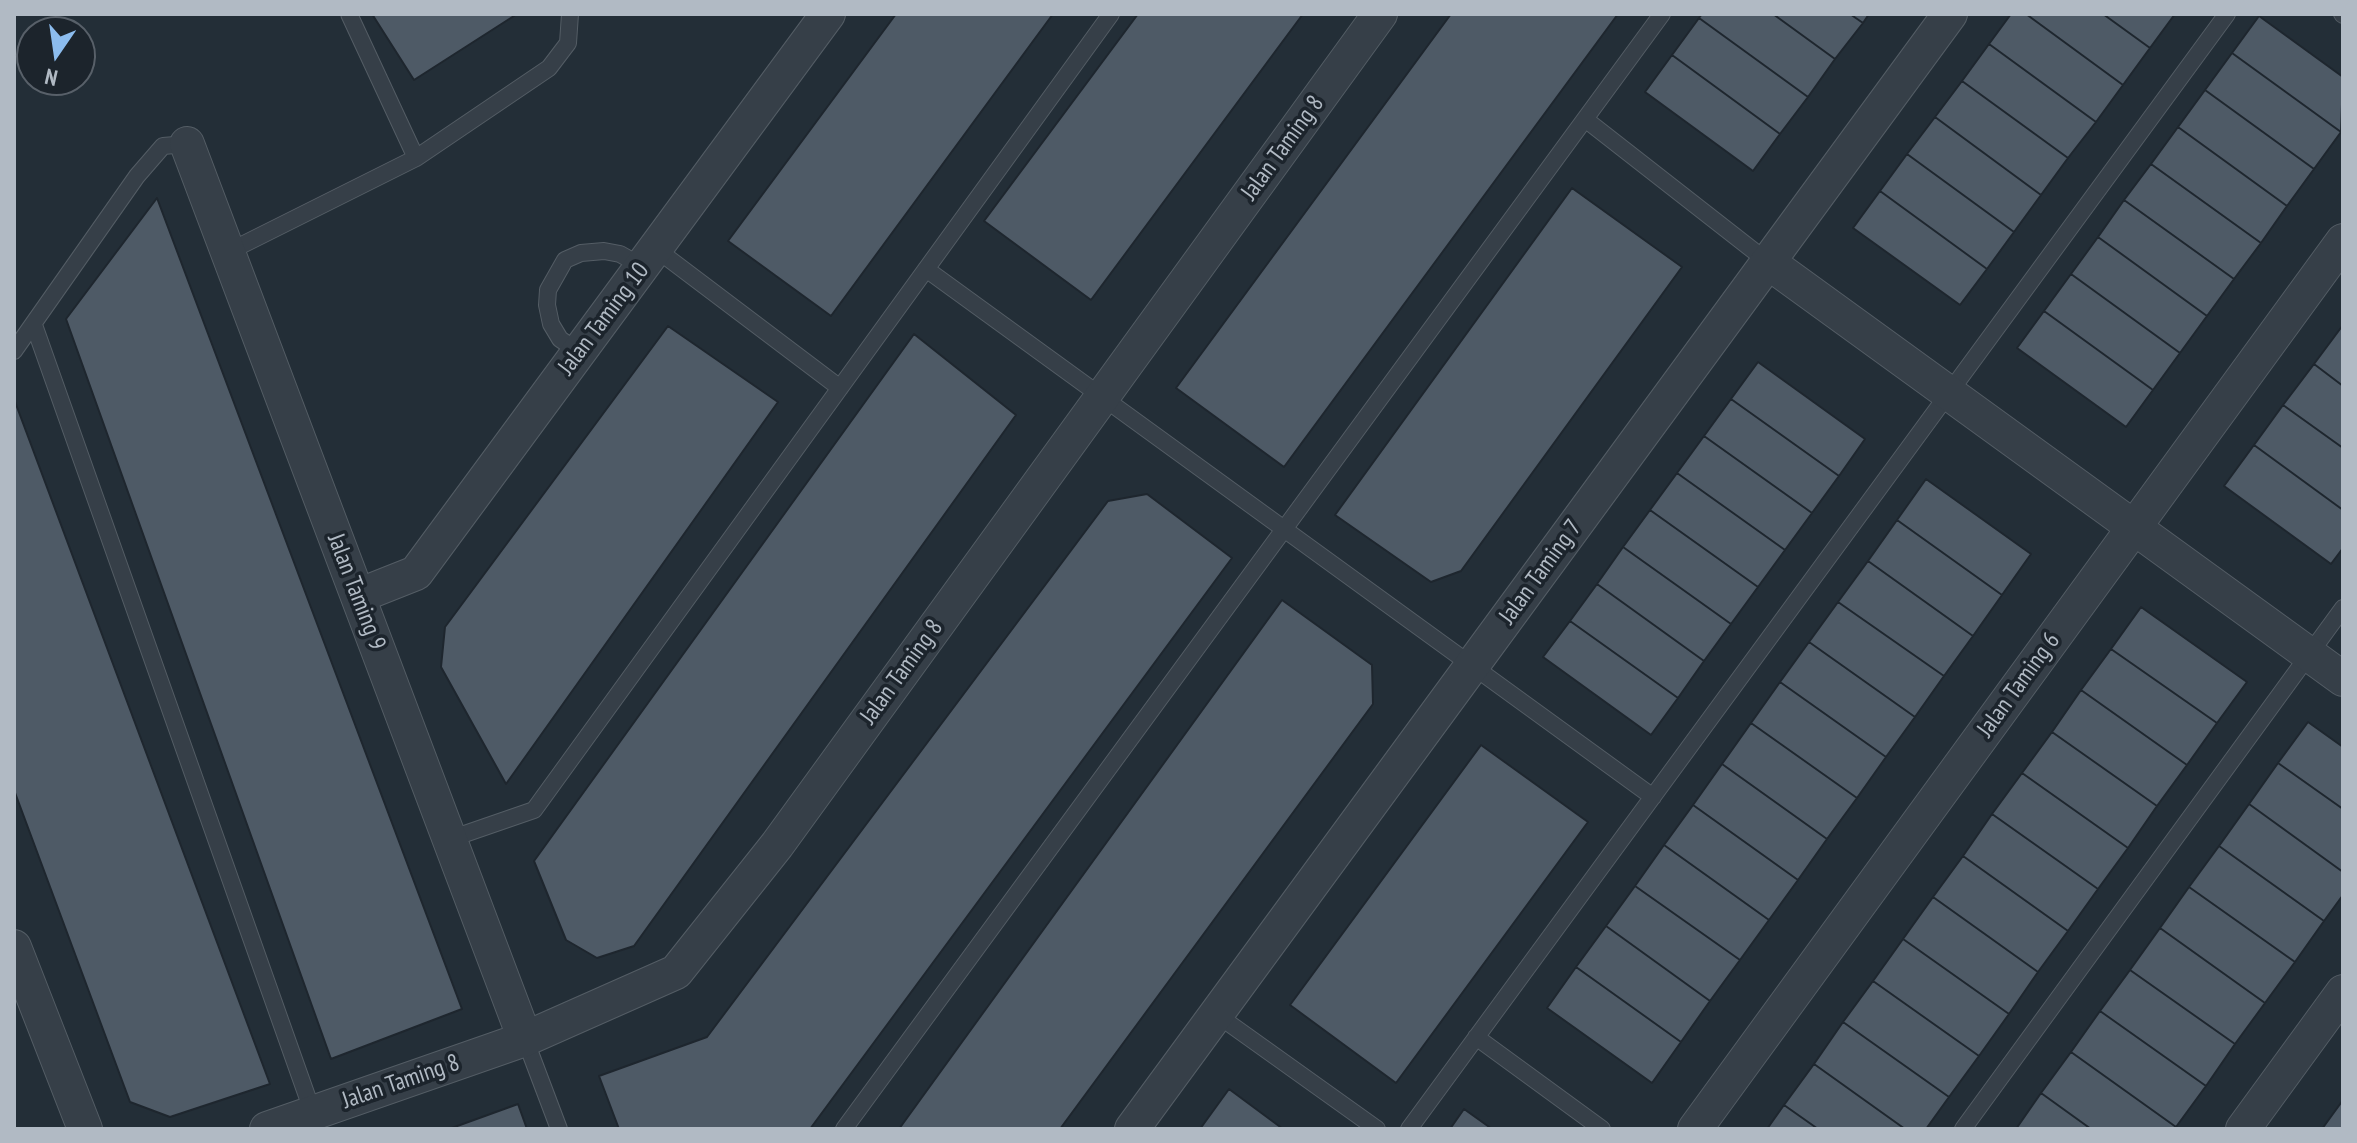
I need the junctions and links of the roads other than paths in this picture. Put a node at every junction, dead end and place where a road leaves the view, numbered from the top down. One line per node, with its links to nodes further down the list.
1 (349, 14): 11 (lane)
2 (570, 14): 11 (lane)
3 (828, 14): 14 (street, Jalan Taming 10)
4 (1111, 14): 16 (lane)
5 (1380, 14): 22 (street, Jalan Taming 8)
6 (1662, 14): 9 (lane)
7 (1950, 14): 15 (street, Jalan Taming 7)
8 (2227, 14): 21 (lane)
9 (1585, 119): 15 (lane); 24 (lane)
10 (187, 144): 13 (street, Jalan Taming 9); 17 (lane)
11 (416, 158): 13 (lane)
12 (2343, 241): 23 (street, Jalan Taming 6)
13 (228, 252): 25 (street, Jalan Taming 9)
14 (649, 258): 19 (street, Jalan Taming 10); 19 (lane); 20 (lane)
15 (1768, 262): 21 (street); 28 (street, Jalan Taming 7)
16 (926, 269): 20 (lane); 22 (lane)
17 (34, 325): 18 (lane); 37 (lane)
18 (14, 351)
19 (579, 352): 25 (street, Jalan Taming 10)
20 (840, 388): 31 (lane)
21 (1949, 393): 23 (street); 30 (lane)
22 (1102, 397): 24 (lane); 36 (street, Jalan Taming 8)
23 (2134, 527): 27 (street); 46 (street, Jalan Taming 6)
24 (1284, 529): 28 (lane); 41 (lane)
25 (358, 596): 31 (street, Jalan Taming 9)
26 (2343, 608): 27 (lane)
27 (2309, 655): 29 (street); 47 (lane)
28 (1472, 665): 30 (lane); 34 (street, Jalan Taming 7)
29 (2343, 679)
30 (1653, 797): 35 (lane)
31 (450, 839): 36 (street, Jalan Taming 9)
32 (14, 947): 38 (street)
33 (2343, 992): 48 (street)
34 (1216, 1014): 42 (street, Jalan Taming 7); 43 (lane)
35 (1476, 1037): 44 (lane); 45 (lane)
36 (525, 1039): 37 (street, Jalan Taming 8); 40 (lane)
37 (313, 1113): 39 (street, Jalan Taming 8)
38 (85, 1129)
39 (267, 1129)
40 (559, 1129)
41 (844, 1129)
42 (1132, 1129)
43 (1377, 1129)
44 (1409, 1129)
45 (1602, 1129)
46 (1695, 1129)
47 (1963, 1129)
48 (2243, 1129)

